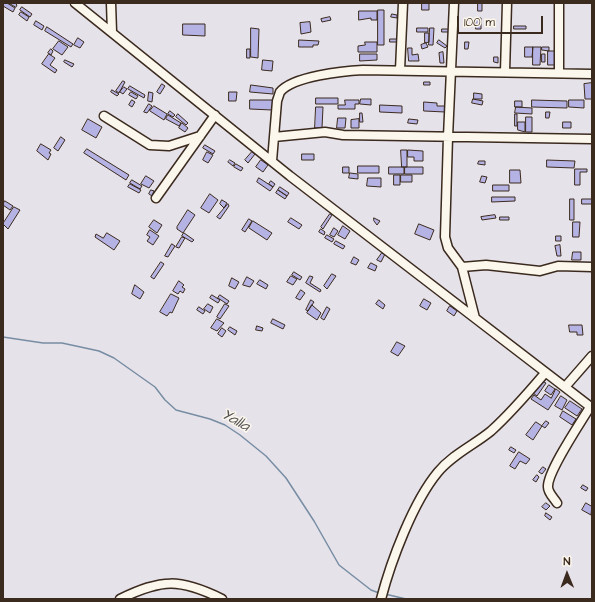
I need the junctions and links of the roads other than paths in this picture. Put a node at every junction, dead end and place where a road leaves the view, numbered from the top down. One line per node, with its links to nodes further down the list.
1 (75, 3): 7 (street)
2 (111, 3): 7 (street)
3 (403, 3): 8 (street)
4 (454, 3): 9 (street)
5 (507, 3): 10 (street)
6 (559, 3): 11 (street)
7 (112, 32): 13 (street)
8 (400, 70): 9 (street); 16 (street)
9 (451, 72): 10 (street); 17 (street)
10 (505, 72): 11 (street)
11 (559, 73): 12 (street)
12 (592, 74)
13 (215, 115): 15 (street); 19 (street)
14 (104, 116): 15 (street)
15 (200, 136): 20 (street)
16 (274, 137): 17 (street); 19 (street)
17 (448, 137): 18 (street); 22 (street)
18 (592, 139)
19 (272, 161): 23 (street)
20 (156, 198)
21 (592, 267): 22 (street)
22 (462, 268): 23 (street)
23 (475, 318): 25 (street)
24 (592, 356): 26 (street)
25 (545, 373): 26 (street); 31 (street)
26 (565, 388): 27 (street)
27 (591, 408): 28 (street)
28 (557, 503)
29 (120, 599): 30 (street)
30 (222, 599)
31 (381, 599)

